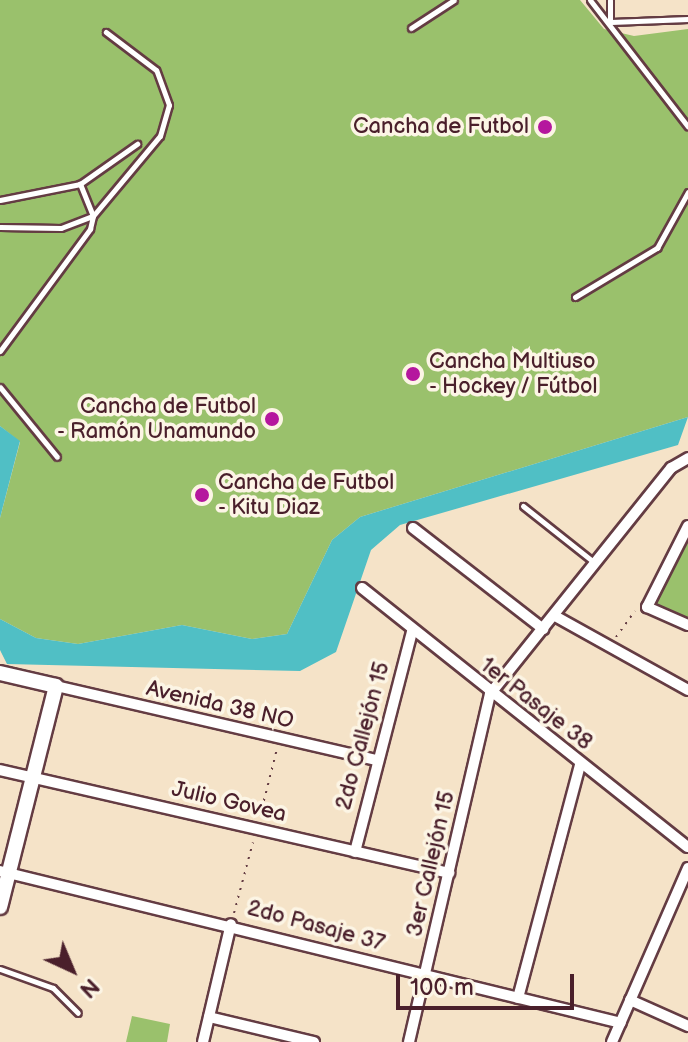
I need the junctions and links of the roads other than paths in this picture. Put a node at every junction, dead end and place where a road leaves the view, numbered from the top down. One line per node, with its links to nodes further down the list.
1 (454, 0): 6 (lane)
2 (590, 0): 5 (lane)
3 (610, 0): 5 (lane)
4 (688, 19): 5 (lane)
5 (610, 22): 8 (lane)
6 (411, 28)
7 (106, 32): 13 (lane)
8 (688, 127)
9 (137, 144): 10 (lane)
10 (80, 184): 12 (lane); 13 (lane)
11 (688, 192): 15 (lane)
12 (0, 200)
13 (93, 216): 14 (lane); 16 (lane)
14 (0, 227)
15 (575, 297)
16 (0, 351)
17 (0, 387): 18 (lane)
18 (57, 457)
19 (688, 458): 23 (street)
20 (523, 506): 23 (lane)
21 (688, 526): 26 (street)
22 (413, 528): 27 (street)
23 (595, 563): 25 (street)
24 (362, 588): 28 (street, 1er Pasaje 38)
25 (555, 616): 27 (street); 31 (street)
26 (688, 625)
27 (543, 629): 32 (street)
28 (412, 631): 32 (street, 1er Pasaje 38); 33 (street, 2do Callejón 15)
29 (0, 673): 30 (street)
30 (56, 686): 33 (street, Avenida 38 NO); 36 (street)
31 (688, 690)
32 (490, 694): 34 (street, 1er Pasaje 38); 41 (street, 3er Callejón 15)
33 (376, 760): 38 (street, 2do Callejón 15)
34 (580, 765): 37 (street, 1er Pasaje 38); 46 (street)
35 (0, 770): 36 (street, Julio Govea)
36 (33, 778): 38 (street, Julio Govea); 40 (street)
37 (688, 847)
38 (355, 852): 41 (street, Julio Govea)
39 (688, 868): 47 (street)
40 (4, 872): 42 (street); 43 (street, 2do Pasaje 37)
41 (449, 873): 45 (street, 3er Callejón 15)
42 (0, 907)
43 (231, 924): 45 (street, 2do Pasaje 37); 49 (street)
44 (0, 969): 48 (lane)
45 (425, 975): 46 (street, 2do Pasaje 37); 54 (street, 3er Callejón 15)
46 (518, 998): 50 (street, 2do Pasaje 37)
47 (630, 1000): 50 (street); 51 (street)
48 (78, 1013)
49 (209, 1017): 52 (street); 53 (street)
50 (621, 1023): 55 (street)
51 (688, 1026)
52 (203, 1042)
53 (314, 1042)
54 (409, 1042)
55 (612, 1042)

